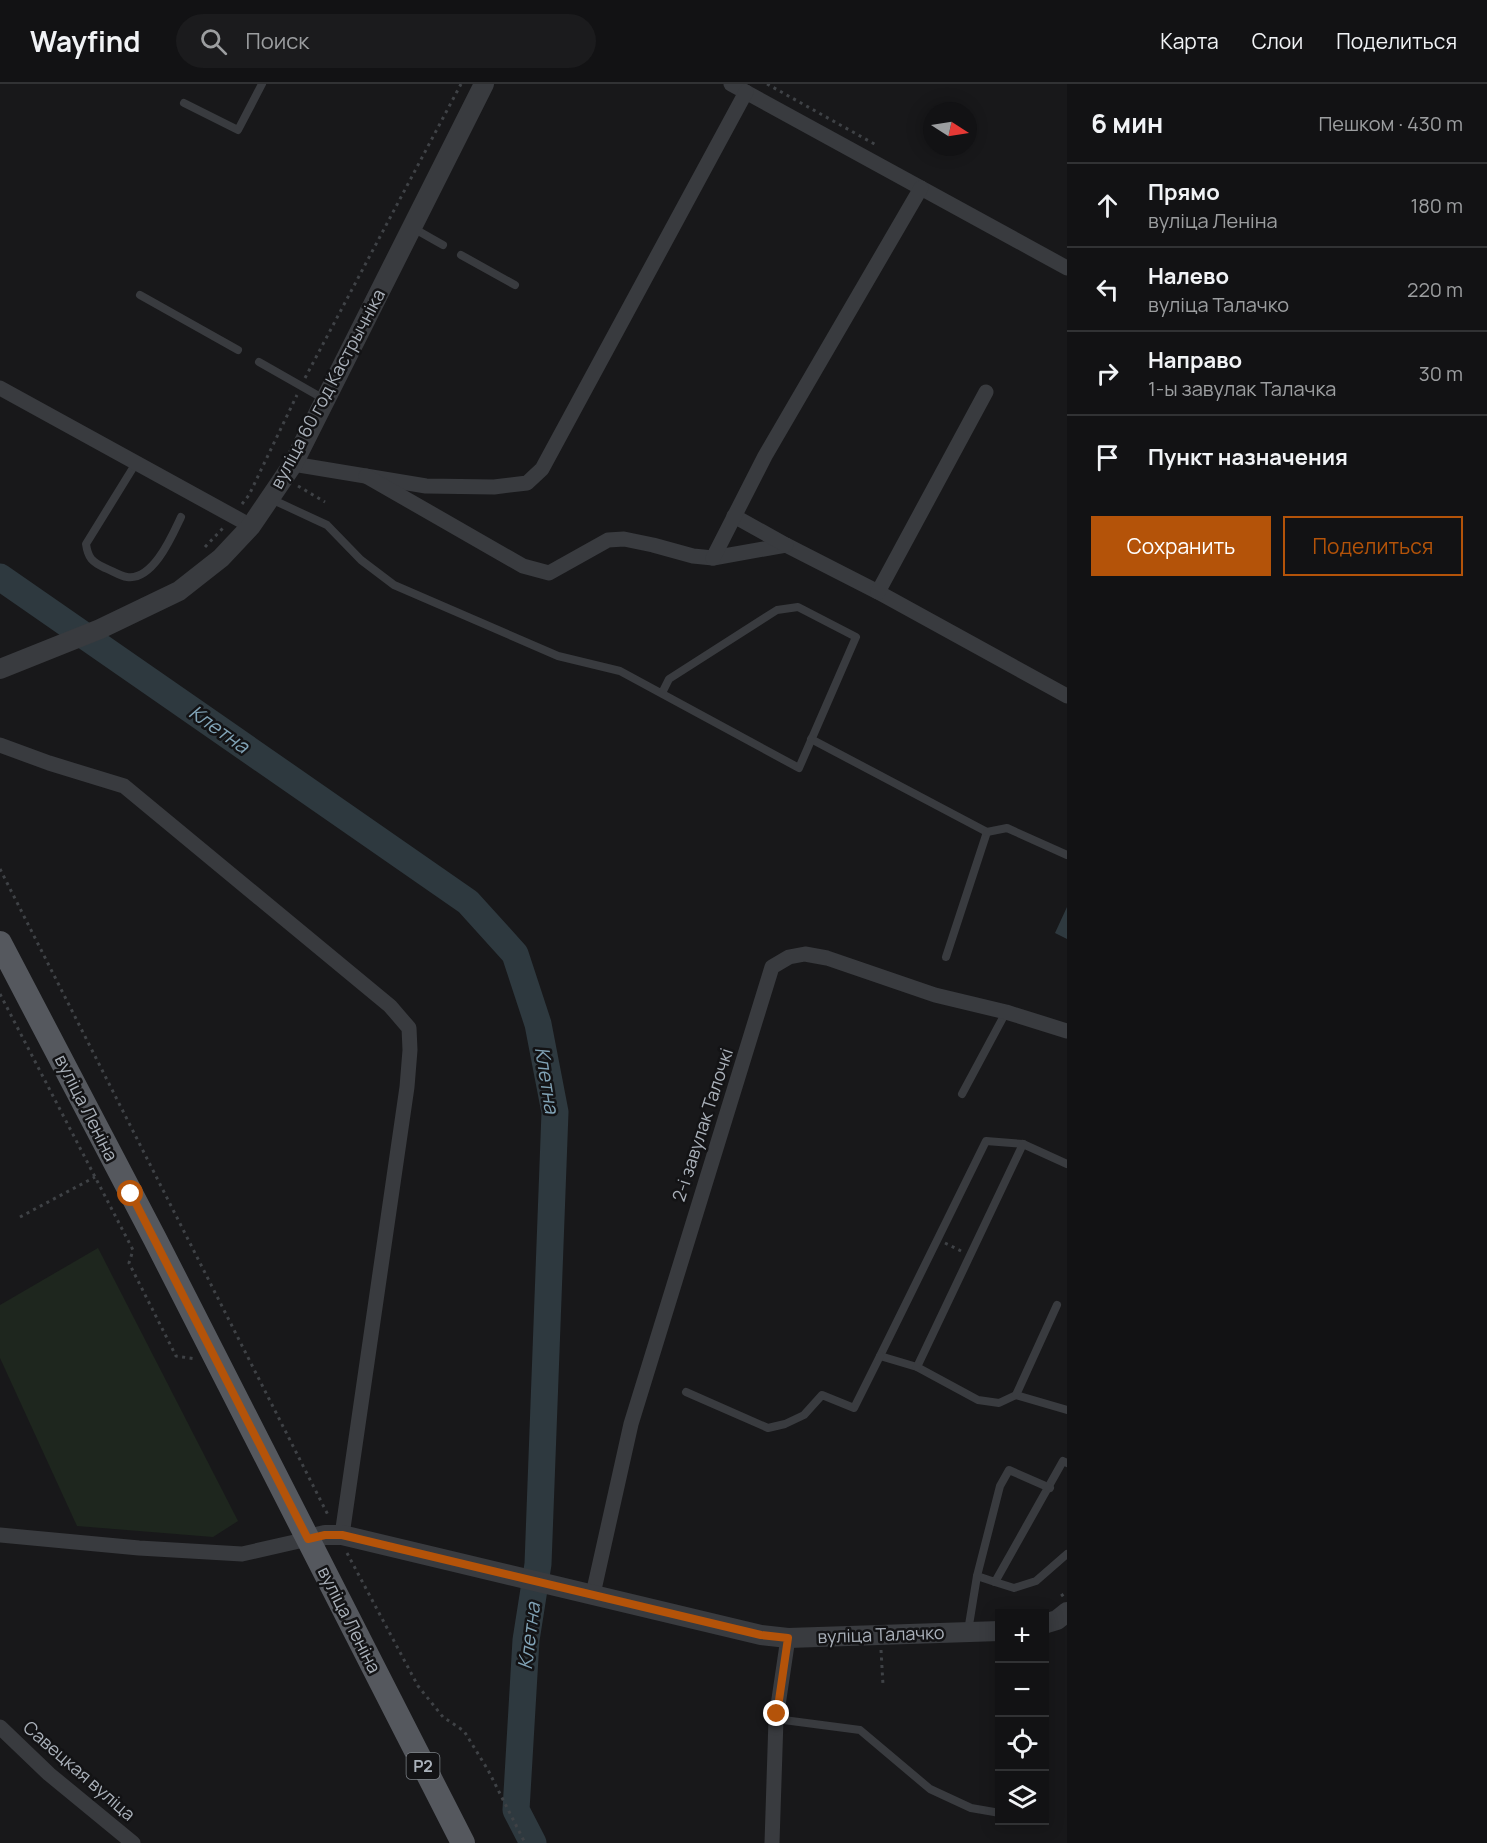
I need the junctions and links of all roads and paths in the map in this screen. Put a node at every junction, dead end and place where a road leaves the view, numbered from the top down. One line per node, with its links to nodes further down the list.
1 (262, 84): 5 (lane)
2 (483, 84): 7 (street, вуліца 60 год Кастрычніка)
3 (731, 84): 4 (street)
4 (747, 92): 6 (street); 20 (street)
5 (184, 103)
6 (921, 188): 10 (street); 22 (street)
7 (412, 227): 8 (lane); 17 (street, вуліца 60 год Кастрычніка)
8 (443, 245)
9 (461, 255): 11 (lane)
10 (1067, 268)
11 (515, 285)
12 (140, 295): 13 (lane)
13 (238, 350)
14 (259, 362): 17 (lane)
15 (0, 388): 18 (street)
16 (986, 392): 27 (street)
17 (325, 400): 19 (street, вуліца 60 год Кастрычніка)
18 (136, 463): 23 (lane); 24 (street)
19 (293, 464): 20 (street); 21 (street, вуліца 60 год Кастрычніка)
20 (366, 476): 26 (street)
21 (271, 499): 24 (street, вуліца 60 год Кастрычніка); 29 (lane)
22 (734, 516): 25 (street); 26 (street)
23 (181, 517)
24 (251, 526): 28 (street, вуліца 60 год Кастрычніка)
25 (786, 545): 26 (street); 27 (street)
26 (713, 558)
27 (878, 592): 30 (street)
28 (0, 669)
29 (662, 693): 31 (lane); 31 (lane)
30 (1067, 696)
31 (811, 739): 33 (lane)
32 (0, 745): 59 (street)
33 (987, 832): 34 (lane); 37 (lane)
34 (1067, 855)
35 (0, 869): 56 (path)
36 (0, 943): 58 (main road, вуліца Леніна / Р2)
37 (946, 957)
38 (0, 994): 44 (path)
39 (1006, 1012): 40 (street, 2-і завулак Талочкі); 41 (lane); 65 (street, 2-і завулак Талочкі)
40 (1067, 1031)
41 (962, 1094)
42 (1023, 1144): 43 (lane); 46 (lane); 47 (lane)
43 (1067, 1164)
44 (95, 1177): 45 (path); 50 (path)
45 (20, 1217)
46 (938, 1239): 47 (path); 49 (lane)
47 (970, 1256): 51 (lane)
48 (1057, 1305): 53 (lane)
49 (880, 1356): 51 (lane); 52 (lane)
50 (198, 1360)
51 (917, 1367): 53 (lane)
52 (686, 1392)
53 (1016, 1395): 54 (lane)
54 (1067, 1410)
55 (1067, 1463): 57 (lane)
56 (314, 1487): 58 (path); 59 (path)
57 (1050, 1488): 63 (lane); 64 (lane)
58 (289, 1502): 61 (main road, вуліца Леніна / Р2)
59 (343, 1529): 61 (street, вуліца Талачко); 65 (street, вуліца Талачко); 78 (path)
60 (0, 1534): 61 (street)
61 (308, 1539): 77 (main road, вуліца Леніна / Р2)
62 (1067, 1554): 64 (lane)
63 (977, 1576): 64 (lane); 69 (lane)
64 (995, 1582)
65 (593, 1594): 70 (street, вуліца Талачко)
66 (1067, 1612): 67 (street)
67 (1049, 1623)
68 (995, 1631): 69 (street, вуліца Талачко)
69 (968, 1632): 70 (street, вуліца Талачко)
70 (788, 1640): 73 (street)
71 (881, 1645): 72 (path)
72 (882, 1685)
73 (777, 1717): 75 (lane); 79 (street)
74 (0, 1727): 76 (street, Савецкая вуліца)
75 (995, 1812)
76 (133, 1843)
77 (462, 1843)
78 (525, 1843)
79 (772, 1843)

